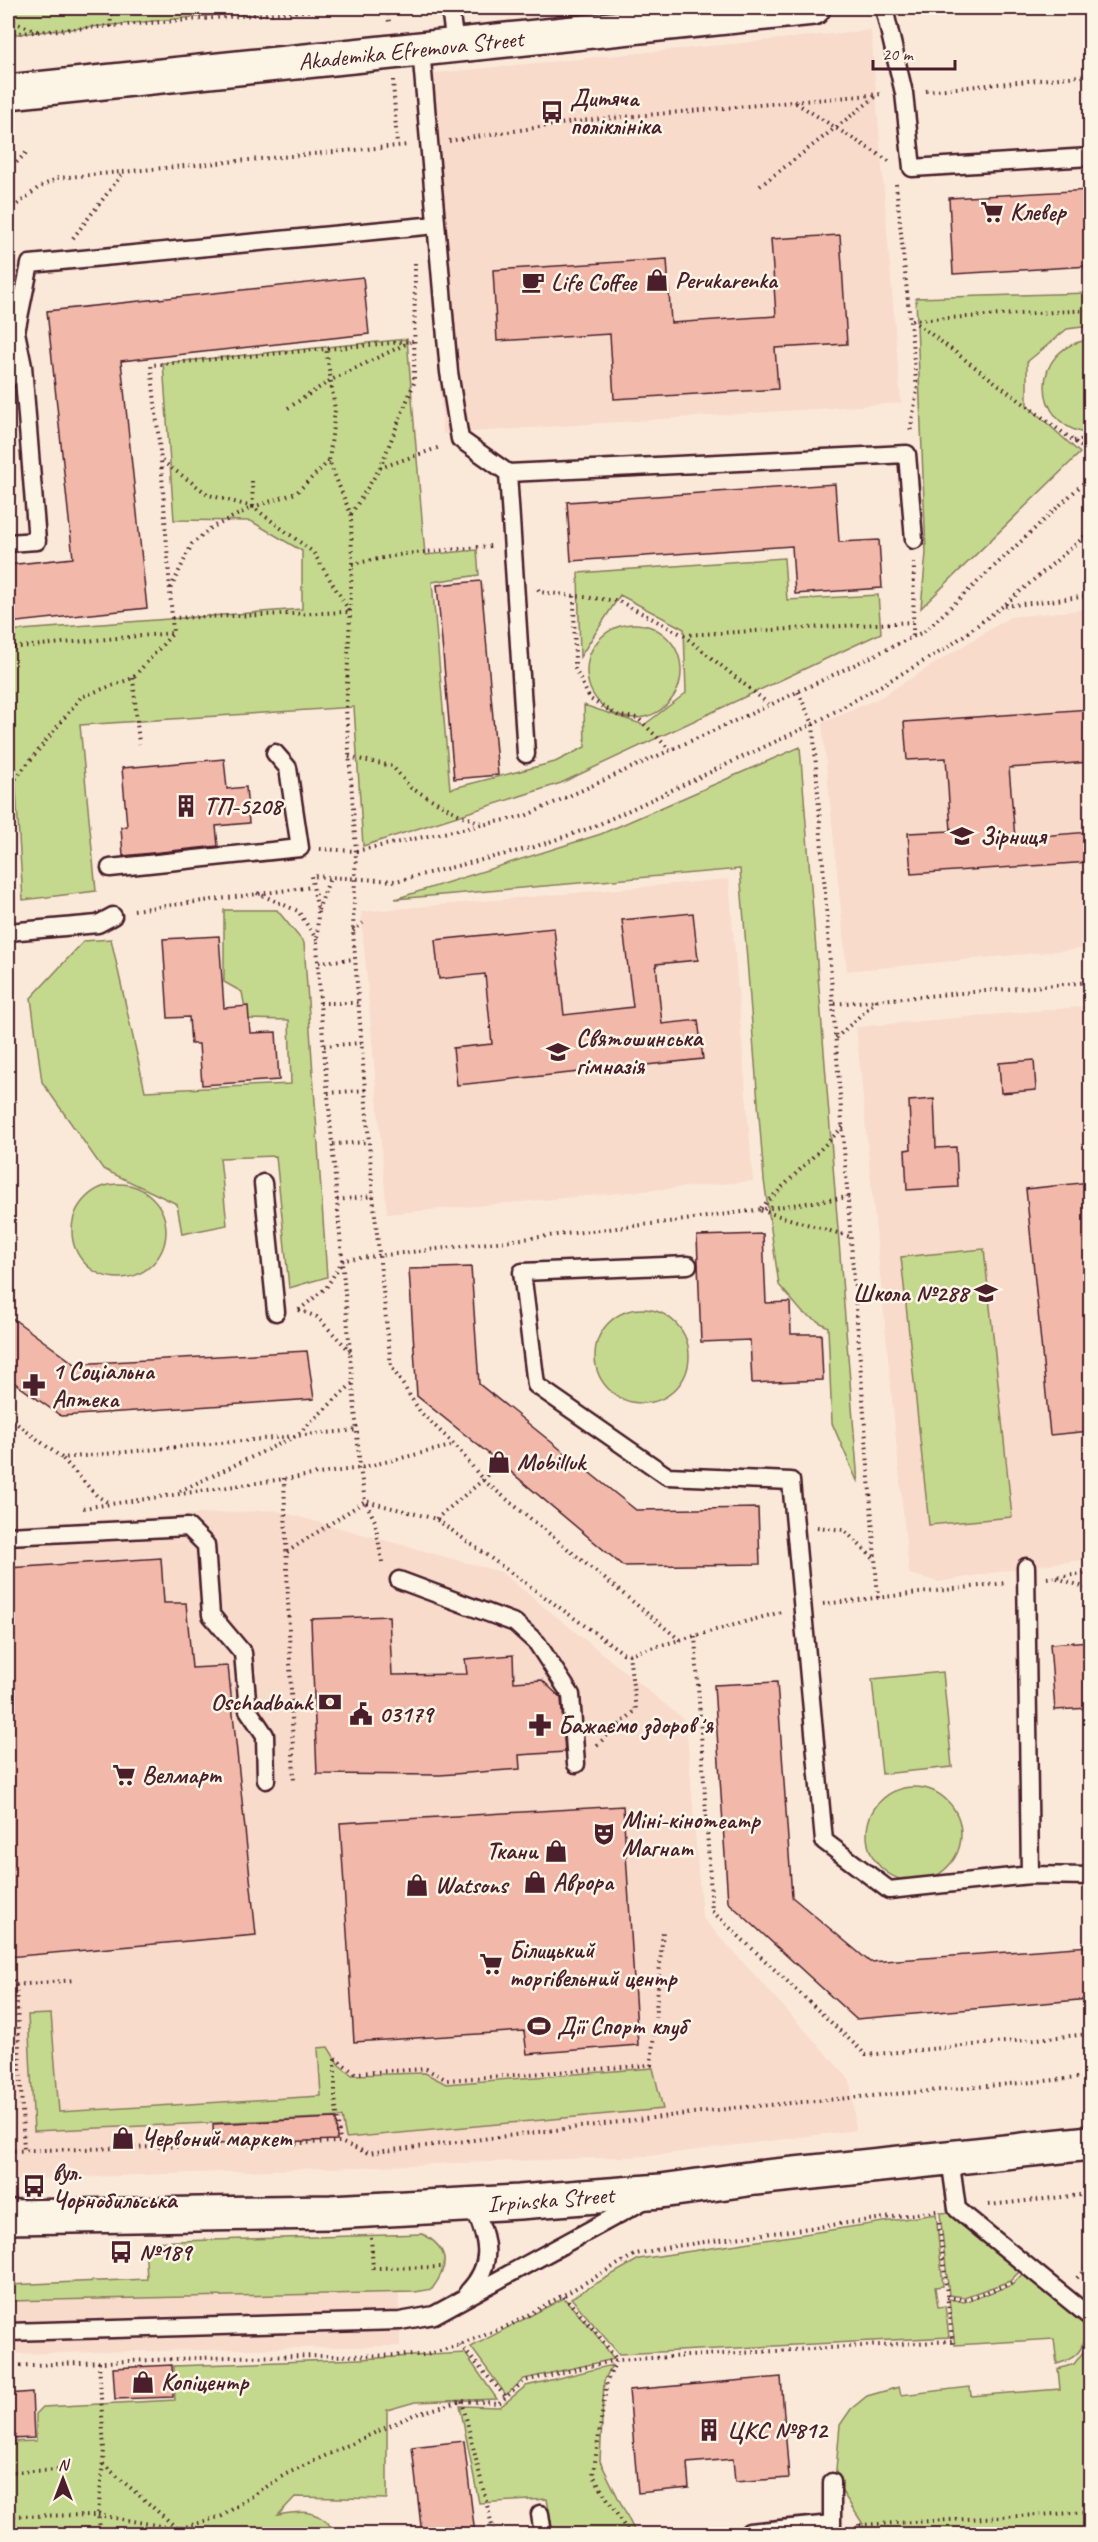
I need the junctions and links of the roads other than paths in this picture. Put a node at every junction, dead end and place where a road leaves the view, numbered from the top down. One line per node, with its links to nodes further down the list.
1 (450, 8): 4 (lane)
2 (813, 8): 4 (street, Akademika Efremova Street)
3 (884, 8): 7 (lane)
4 (455, 45): 5 (street, Akademika Efremova Street)
5 (421, 49): 6 (street, Akademika Efremova Street); 8 (lane)
6 (8, 92)
7 (1090, 157)
8 (436, 225): 9 (lane); 11 (lane)
9 (23, 366): 10 (lane); 13 (lane)
10 (8, 379)
11 (508, 473): 12 (lane); 15 (lane)
12 (914, 540)
13 (8, 543)
14 (275, 753): 16 (lane)
15 (526, 754)
16 (110, 868)
17 (114, 916): 18 (lane)
18 (8, 932)
19 (263, 1184): 21 (lane)
20 (688, 1265): 27 (lane)
21 (276, 1312)
22 (8, 1536): 26 (lane)
23 (1027, 1574): 27 (lane)
24 (399, 1580): 25 (lane)
25 (576, 1764)
26 (266, 1780)
27 (1030, 1875): 28 (lane)
28 (1090, 1876)
29 (1090, 2143): 30 (street, Irpinska Street)
30 (950, 2158): 31 (street, Irpinska Street); 35 (lane)
31 (661, 2191): 32 (street, Irpinska Street); 34 (lane)
32 (473, 2205): 33 (street, Irpinska Street); 34 (lane)
33 (8, 2217)
34 (462, 2300): 36 (lane)
35 (1090, 2317)
36 (8, 2332)
37 (832, 2482): 39 (lane)
38 (540, 2514): 40 (lane)
39 (749, 2532)
40 (543, 2535)

